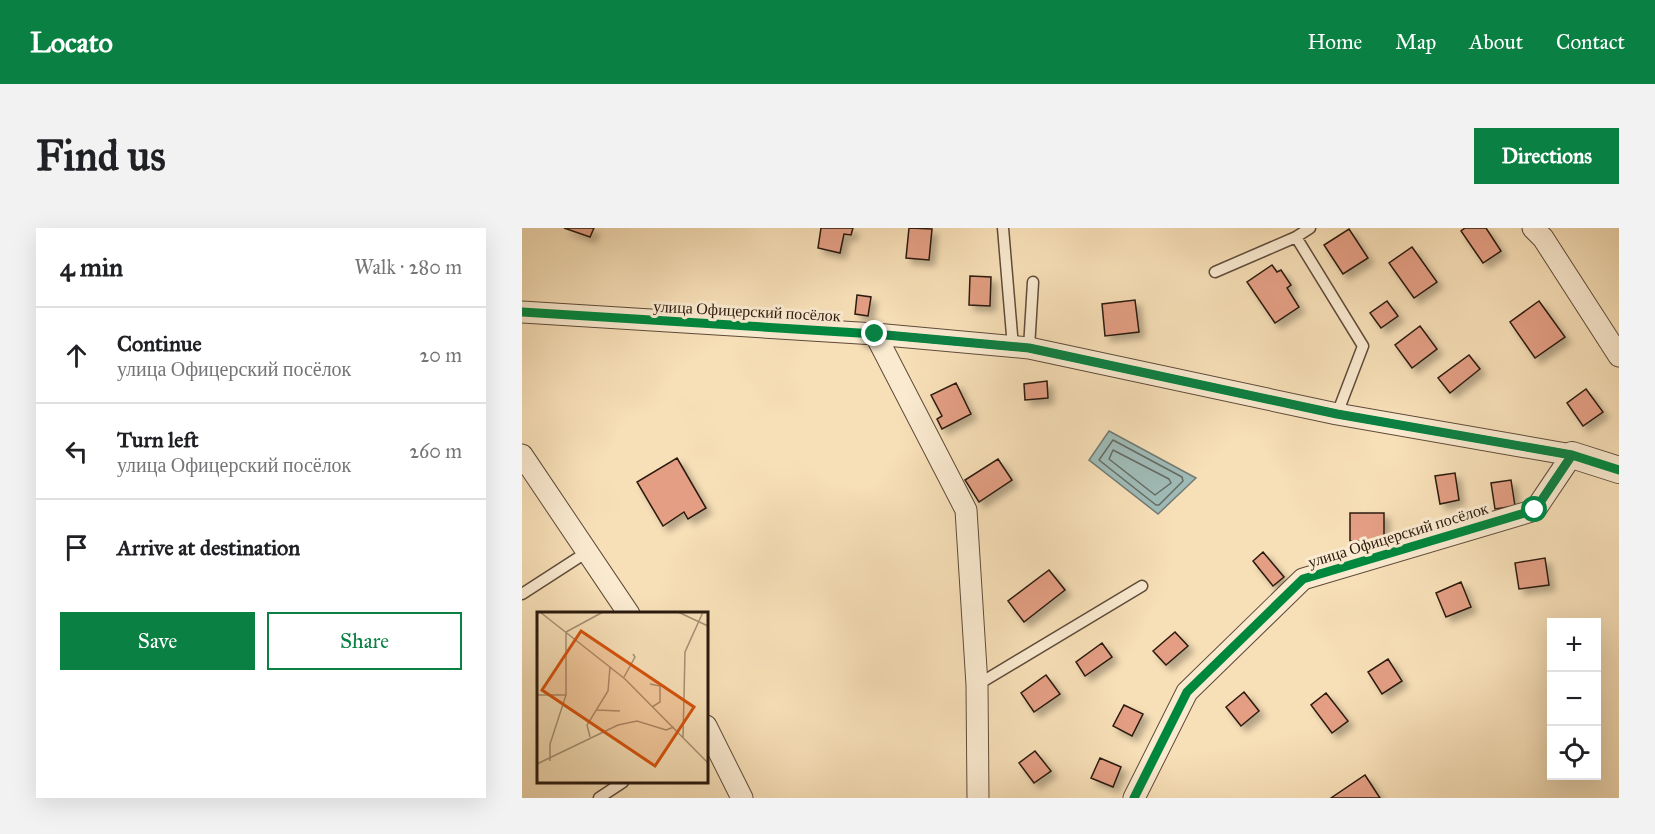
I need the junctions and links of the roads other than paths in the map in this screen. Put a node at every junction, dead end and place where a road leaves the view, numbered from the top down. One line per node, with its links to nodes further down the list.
1 (1003, 228): 9 (lane)
2 (1310, 228): 4 (lane)
3 (1533, 228): 10 (street)
4 (1296, 237): 5 (lane); 11 (lane)
5 (1215, 272)
6 (1034, 282): 9 (lane)
7 (522, 312): 8 (street, улица Офицерский посёлок)
8 (875, 334): 9 (street, улица Офицерский посёлок); 19 (street)
9 (1021, 348): 11 (street, улица Офицерский посёлок)
10 (1619, 356)
11 (1337, 414): 13 (street, улица Офицерский посёлок)
12 (522, 455): 15 (street)
13 (1572, 455): 14 (street, улица Офицерский посёлок); 25 (street, улица Офицерский посёлок)
14 (1619, 470)
15 (587, 552): 17 (lane); 18 (street)
16 (1142, 586): 19 (lane)
17 (522, 594)
18 (628, 612)
19 (977, 685): 24 (street)
20 (708, 730): 23 (street)
21 (621, 783): 22 (lane)
22 (598, 798)
23 (742, 798)
24 (978, 798)
25 (1134, 798)

